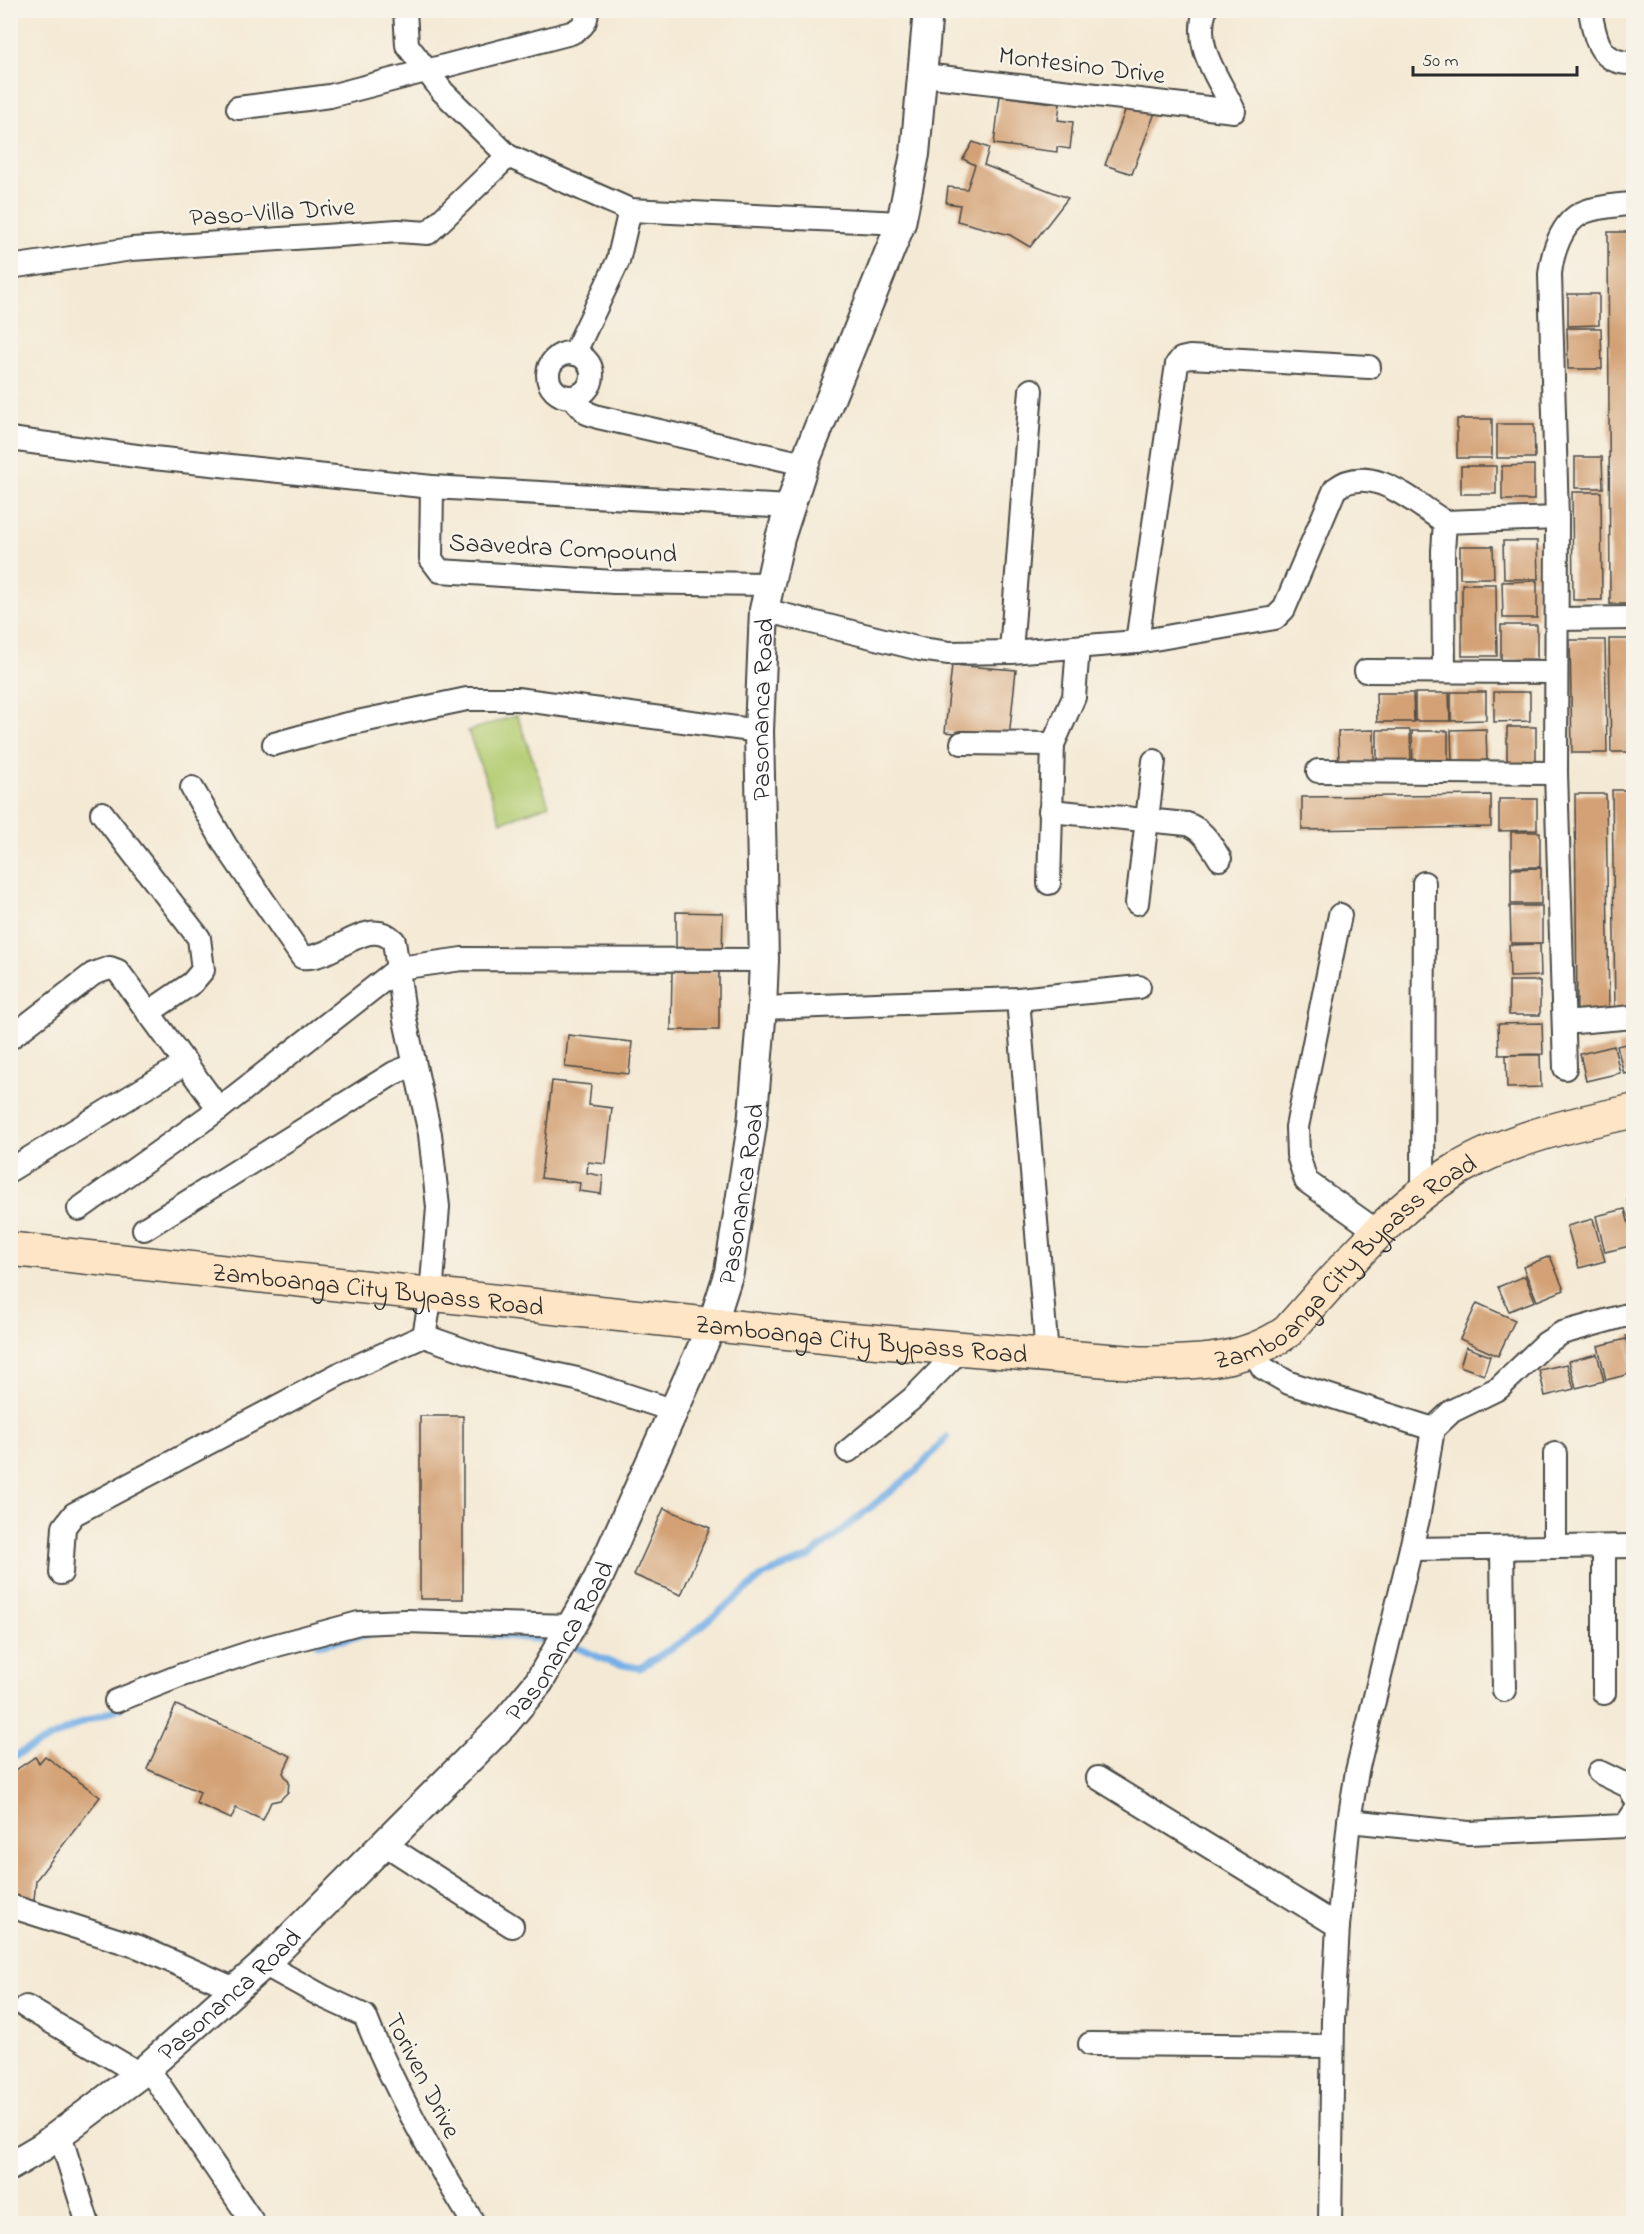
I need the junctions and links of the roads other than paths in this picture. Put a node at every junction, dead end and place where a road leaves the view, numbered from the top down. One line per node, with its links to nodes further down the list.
1 (405, 10): 7 (street)
2 (587, 10): 7 (street)
3 (928, 10): 8 (street, Pasonanca Road)
4 (1205, 10): 8 (street, Montesino Drive)
5 (1590, 10): 6 (street)
6 (1634, 63)
7 (425, 69): 9 (street); 10 (street)
8 (924, 75): 13 (street, Pasonanca Road)
9 (238, 108)
10 (508, 156): 12 (street); 14 (street, Paso-Villa Drive)
11 (1634, 204): 23 (street)
12 (630, 210): 13 (street); 15 (street)
13 (901, 223): 20 (street, Pasonanca Road)
14 (10, 267)
15 (574, 354): 18 (street); 18 (street)
16 (1369, 367): 28 (street)
17 (1031, 390): 30 (street)
18 (572, 398): 20 (street)
19 (10, 439): 21 (street)
20 (804, 464): 22 (street, Pasonanca Road)
21 (432, 487): 22 (street); 25 (street, Saavedra Compound)
22 (790, 507): 25 (street, Pasonanca Road)
23 (1557, 518): 24 (street); 27 (street)
24 (1445, 522): 28 (street); 31 (street)
25 (766, 597): 30 (street); 34 (street, Pasonanca Road)
26 (1634, 618): 27 (street)
27 (1557, 619): 33 (street)
28 (1137, 642): 29 (street)
29 (1078, 647): 30 (street); 37 (street)
30 (1011, 652)
31 (1444, 670): 32 (street); 33 (street)
32 (1366, 671)
33 (1556, 672): 40 (street)
34 (759, 731): 36 (street); 50 (street, Pasonanca Road)
35 (962, 743): 37 (street)
36 (274, 744)
37 (1053, 744): 42 (street)
38 (1154, 760): 44 (street)
39 (1318, 771): 40 (street)
40 (1556, 773): 57 (street)
41 (192, 788): 51 (street)
42 (1050, 811): 44 (street); 46 (street)
43 (102, 813): 55 (street)
44 (1146, 820): 45 (street); 48 (street)
45 (1220, 859)
46 (1049, 883)
47 (1424, 883): 65 (street)
48 (1137, 903)
49 (1340, 915): 68 (street)
50 (764, 960): 51 (street); 54 (street, Pasonanca Road)
51 (399, 968): 60 (street); 62 (street)
52 (1139, 987): 53 (street)
53 (1018, 999): 54 (street); 76 (street)
54 (762, 1008): 72 (street, Pasonanca Road)
55 (148, 1013): 58 (street); 59 (street)
56 (1634, 1017): 57 (street)
57 (1564, 1023): 61 (street)
58 (10, 1038)
59 (186, 1063): 62 (street); 64 (street)
60 (414, 1065): 67 (street); 70 (street)
61 (1565, 1068)
62 (219, 1109): 66 (street)
63 (1634, 1111): 65 (main road, Zamboanga City Bypass Road)
64 (10, 1170)
65 (1423, 1194): 68 (main road, Zamboanga City Bypass Road)
66 (80, 1209)
67 (144, 1229)
68 (1378, 1232): 75 (main road, Zamboanga City Bypass Road)
69 (10, 1249): 70 (main road, Zamboanga City Bypass Road)
70 (431, 1296): 72 (main road, Zamboanga City Bypass Road); 73 (street)
71 (1634, 1313): 78 (street)
72 (712, 1325): 74 (main road, Zamboanga City Bypass Road); 77 (street, Pasonanca Road)
73 (424, 1336): 77 (street); 86 (street)
74 (960, 1350): 76 (main road, Zamboanga City Bypass Road); 79 (street)
75 (1253, 1352): 76 (main road, Zamboanga City Bypass Road); 78 (street)
76 (1047, 1356)
77 (672, 1410): 87 (street, Pasonanca Road)
78 (1433, 1429): 84 (street)
79 (848, 1451)
80 (1555, 1454): 81 (street)
81 (1555, 1546): 83 (street); 85 (street)
82 (1634, 1546): 83 (street)
83 (1604, 1548): 89 (street)
84 (1411, 1549): 85 (street); 95 (street)
85 (1502, 1549): 88 (street)
86 (61, 1573)
87 (570, 1626): 90 (street); 96 (street, Pasonanca Road)
88 (1504, 1690)
89 (1604, 1693)
90 (116, 1701)
91 (1599, 1772): 93 (street)
92 (1098, 1778): 99 (street)
93 (1634, 1797)
94 (1634, 1813): 95 (street)
95 (1349, 1821): 99 (street)
96 (384, 1843): 98 (street); 100 (street, Pasonanca Road)
97 (10, 1906): 101 (street)
98 (512, 1926)
99 (1338, 1926): 104 (street)
100 (264, 1964): 101 (street, Pasonanca Road); 111 (street, Toriven Drive)
101 (236, 1989): 105 (street, Pasonanca Road)
102 (26, 2007): 105 (street)
103 (1089, 2044): 104 (street)
104 (1332, 2046): 112 (street)
105 (143, 2070): 106 (street, Pasonanca Road); 110 (street)
106 (51, 2141): 107 (street, Pasonanca Road); 108 (street, Pasonanca Road); 109 (street)
107 (10, 2166)
108 (10, 2188)
109 (88, 2223)
110 (254, 2223)
111 (474, 2223)
112 (1330, 2223)

